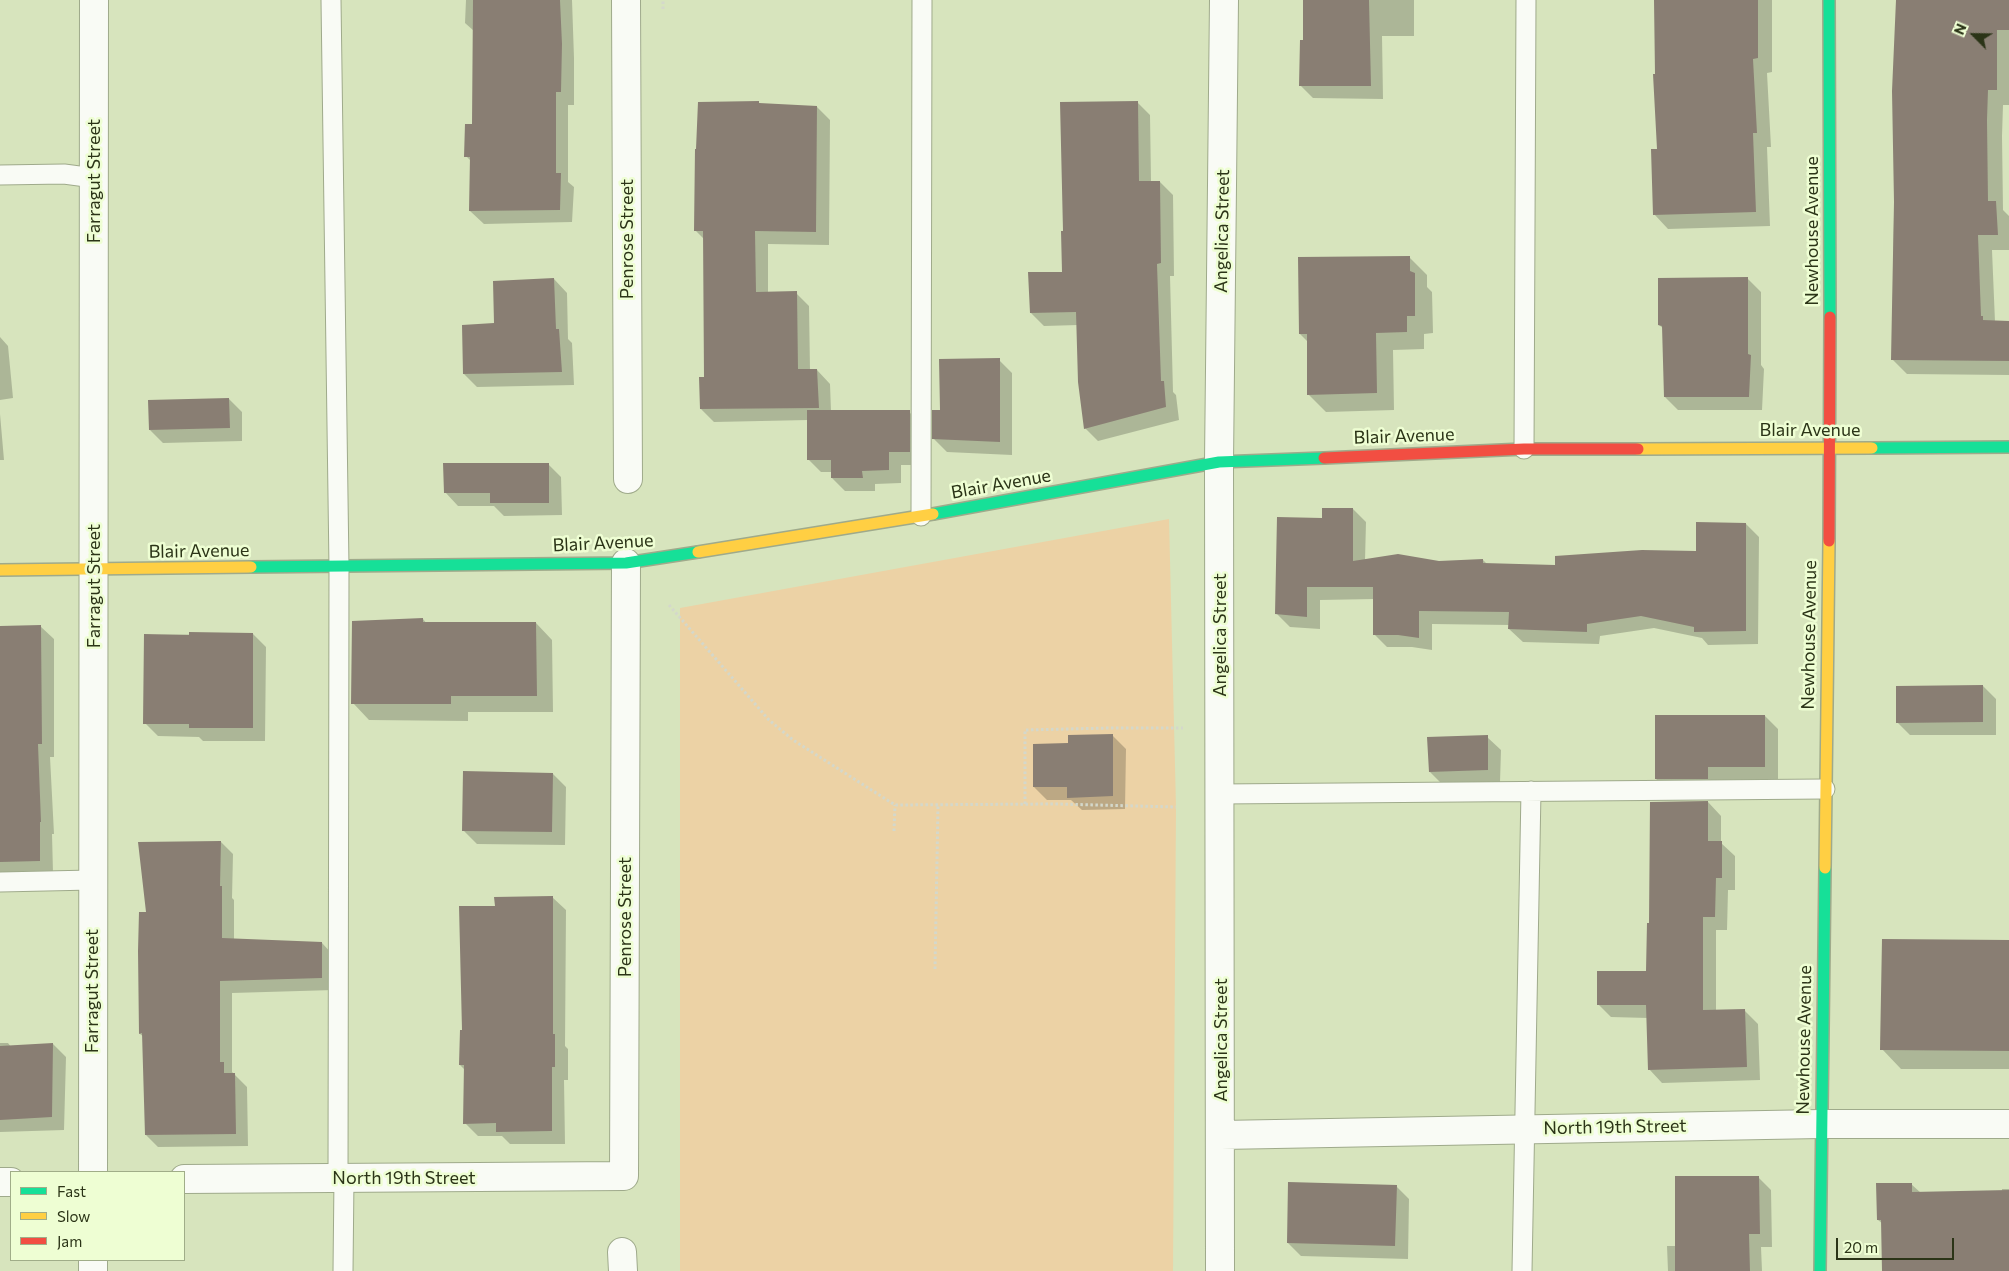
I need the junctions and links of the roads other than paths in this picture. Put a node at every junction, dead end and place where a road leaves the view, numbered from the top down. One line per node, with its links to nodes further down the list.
1 (94, 0): 9 (street, Farragut Street)
2 (330, 0): 17 (lane)
3 (626, 0): 14 (street, Penrose Street)
4 (922, 0): 15 (lane)
5 (1224, 0): 13 (street, Angelica Street)
6 (1526, 0): 12 (lane)
7 (1828, 0): 10 (street, Newhouse Avenue)
8 (0, 175): 9 (lane)
9 (94, 178): 19 (street, Farragut Street)
10 (1830, 447): 11 (street, Blair Avenue); 12 (street, Blair Avenue); 20 (street, Newhouse Avenue)
11 (2009, 447)
12 (1524, 449): 13 (street, Blair Avenue)
13 (1219, 462): 15 (street, Blair Avenue); 22 (street, Angelica Street)
14 (628, 479)
15 (920, 516): 16 (street, Blair Avenue)
16 (626, 563): 17 (street, Blair Avenue); 30 (street, Penrose Street)
17 (339, 567): 19 (street, Blair Avenue); 31 (lane)
18 (0, 570): 19 (street, Blair Avenue)
19 (94, 570): 23 (street, Farragut Street)
20 (1825, 789): 21 (lane); 25 (street, Newhouse Avenue)
21 (1531, 791): 22 (lane); 27 (lane)
22 (1220, 794): 28 (street, Angelica Street)
23 (92, 880): 24 (lane); 29 (street, Farragut Street)
24 (0, 882)
25 (1820, 1124): 26 (street, North 19th Street); 27 (street, North 19th Street); 36 (street, Newhouse Avenue)
26 (2009, 1124)
27 (1524, 1129): 28 (street, North 19th Street); 35 (lane)
28 (1221, 1135): 34 (street, Angelica Street)
29 (93, 1171)
30 (624, 1176): 31 (street, North 19th Street)
31 (341, 1178): 32 (street, North 19th Street); 33 (lane)
32 (185, 1179)
33 (343, 1271)
34 (1220, 1271)
35 (1522, 1271)
36 (1820, 1271)

